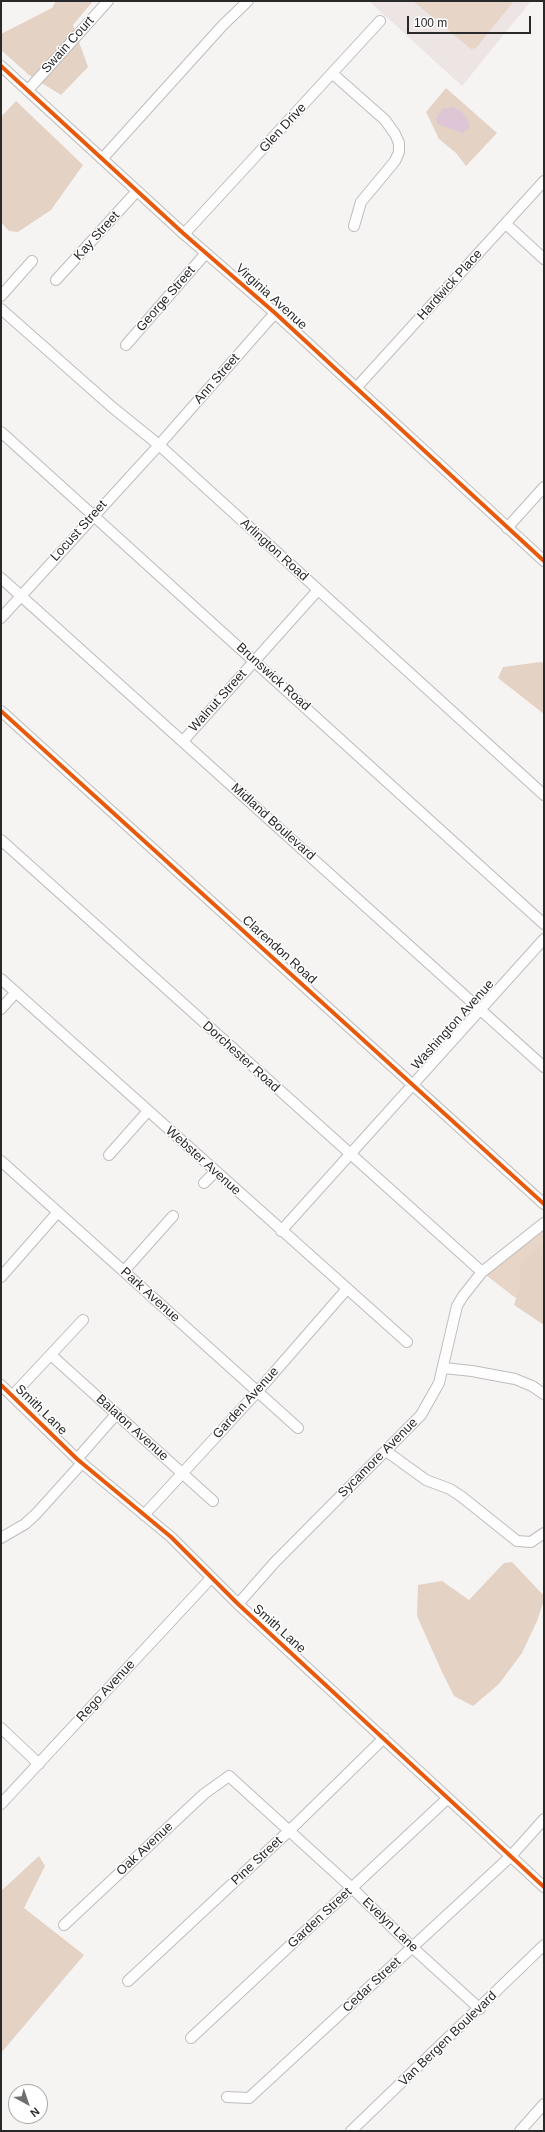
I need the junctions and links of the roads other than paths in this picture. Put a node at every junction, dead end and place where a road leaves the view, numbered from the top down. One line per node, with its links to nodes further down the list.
1 (108, 1): 6 (street, Swain Court)
2 (248, 1): 7 (street)
3 (380, 21): 5 (street, Glen Drive)
4 (1, 66): 6 (street, Virginia Avenue)
5 (333, 74): 11 (street); 12 (street, Glen Drive)
6 (28, 90): 7 (street, Virginia Avenue)
7 (102, 159): 9 (street, Virginia Avenue)
8 (544, 181): 10 (street, Hardwick Place)
9 (138, 191): 12 (street, Virginia Avenue); 16 (street, Kay Street)
10 (506, 224): 14 (street); 21 (street, Hardwick Place)
11 (354, 226)
12 (184, 234): 13 (street, Virginia Avenue)
13 (206, 253): 19 (street, Virginia Avenue); 20 (street, George Street)
14 (544, 259)
15 (32, 261): 17 (street)
16 (56, 280)
17 (1, 296)
18 (1, 308): 23 (street, Arlington Road)
19 (275, 313): 21 (street, Virginia Avenue); 23 (street, Ann Street)
20 (126, 345)
21 (356, 388): 26 (street, Virginia Avenue)
22 (1, 432): 25 (street, Brunswick Road)
23 (159, 445): 25 (street, Locust Street); 29 (street, Arlington Road)
24 (544, 487): 26 (street)
25 (93, 515): 30 (street, Locust Street); 32 (street, Brunswick Road)
26 (507, 528): 27 (street, Virginia Avenue)
27 (544, 561)
28 (1, 578): 30 (street, Midland Boulevard)
29 (318, 590): 32 (street, Walnut Street); 35 (street, Arlington Road)
30 (21, 596): 31 (street, Locust Street); 34 (street, Midland Boulevard)
31 (1, 618)
32 (254, 660): 34 (street, Walnut Street); 37 (street, Brunswick Road)
33 (1, 711): 44 (street, Clarendon Road)
34 (183, 741): 42 (street, Midland Boulevard)
35 (544, 795)
36 (1, 840): 46 (street, Dorchester Road)
37 (544, 924)
38 (544, 939): 42 (street, Washington Avenue)
39 (1, 979): 40 (street, Webster Avenue)
40 (16, 992): 41 (street); 45 (street, Webster Avenue)
41 (1, 1009)
42 (481, 1010): 43 (street, Midland Boulevard); 44 (street, Washington Avenue)
43 (544, 1067)
44 (412, 1085): 46 (street, Washington Avenue); 51 (street, Clarendon Road)
45 (148, 1111): 47 (street); 49 (street, Webster Avenue)
46 (349, 1155): 55 (street, Washington Avenue); 57 (street, Dorchester Road)
47 (109, 1156)
48 (1, 1161): 52 (street, Park Avenue)
49 (215, 1172): 50 (street); 55 (street, Webster Avenue)
50 (204, 1183)
51 (544, 1204)
52 (58, 1212): 56 (street, Park Avenue); 58 (street)
53 (173, 1216): 56 (street)
54 (544, 1223): 57 (street, Sycamore Avenue)
55 (281, 1230): 59 (street, Webster Avenue)
56 (124, 1272): 65 (street, Park Avenue)
57 (482, 1272): 63 (street, Sycamore Avenue)
58 (1, 1277)
59 (346, 1290): 61 (street, Webster Avenue); 65 (street, Garden Avenue)
60 (83, 1320): 62 (street)
61 (407, 1342)
62 (51, 1355): 67 (street); 68 (street, Balaton Avenue)
63 (444, 1368): 66 (street); 70 (street, Sycamore Avenue)
64 (1, 1385): 67 (street, Smith Lane)
65 (258, 1391): 69 (street, Park Avenue); 72 (street, Garden Avenue)
66 (544, 1394)
67 (13, 1395): 71 (street, Smith Lane)
68 (118, 1415): 71 (street); 72 (street, Balaton Avenue)
69 (298, 1428)
70 (386, 1451): 75 (street); 78 (street, Sycamore Avenue)
71 (79, 1461): 74 (street, Smith Lane); 76 (street)
72 (182, 1474): 73 (street, Balaton Avenue); 74 (street, Garden Avenue)
73 (213, 1501)
74 (144, 1515): 77 (street, Smith Lane)
75 (544, 1533)
76 (1, 1538)
77 (211, 1578): 78 (street, Smith Lane); 81 (street, Rego Avenue)
78 (238, 1604): 80 (street, Smith Lane)
79 (1, 1728): 81 (street)
80 (384, 1738): 83 (street, Smith Lane); 86 (street, Pine Street)
81 (39, 1764): 84 (street, Rego Avenue)
82 (229, 1776): 86 (street, Evelyn Lane); 90 (street, Oak Avenue)
83 (448, 1798): 87 (street, Smith Lane); 88 (street, Garden Street)
84 (1, 1804)
85 (544, 1819): 87 (street, Cedar Street)
86 (290, 1830): 88 (street, Evelyn Lane); 93 (street, Pine Street)
87 (510, 1856): 89 (street, Smith Lane); 92 (street, Cedar Street)
88 (352, 1888): 92 (street, Evelyn Lane); 95 (street, Garden Street)
89 (544, 1888)
90 (64, 1925)
91 (544, 1946): 94 (street, Van Bergen Boulevard)
92 (413, 1948): 94 (street, Evelyn Lane); 96 (street, Cedar Street)
93 (128, 1981)
94 (480, 2009): 99 (street, Van Bergen Boulevard)
95 (191, 2038)
96 (227, 2097)
97 (544, 2104): 98 (street)
98 (523, 2130)
99 (351, 2131)

